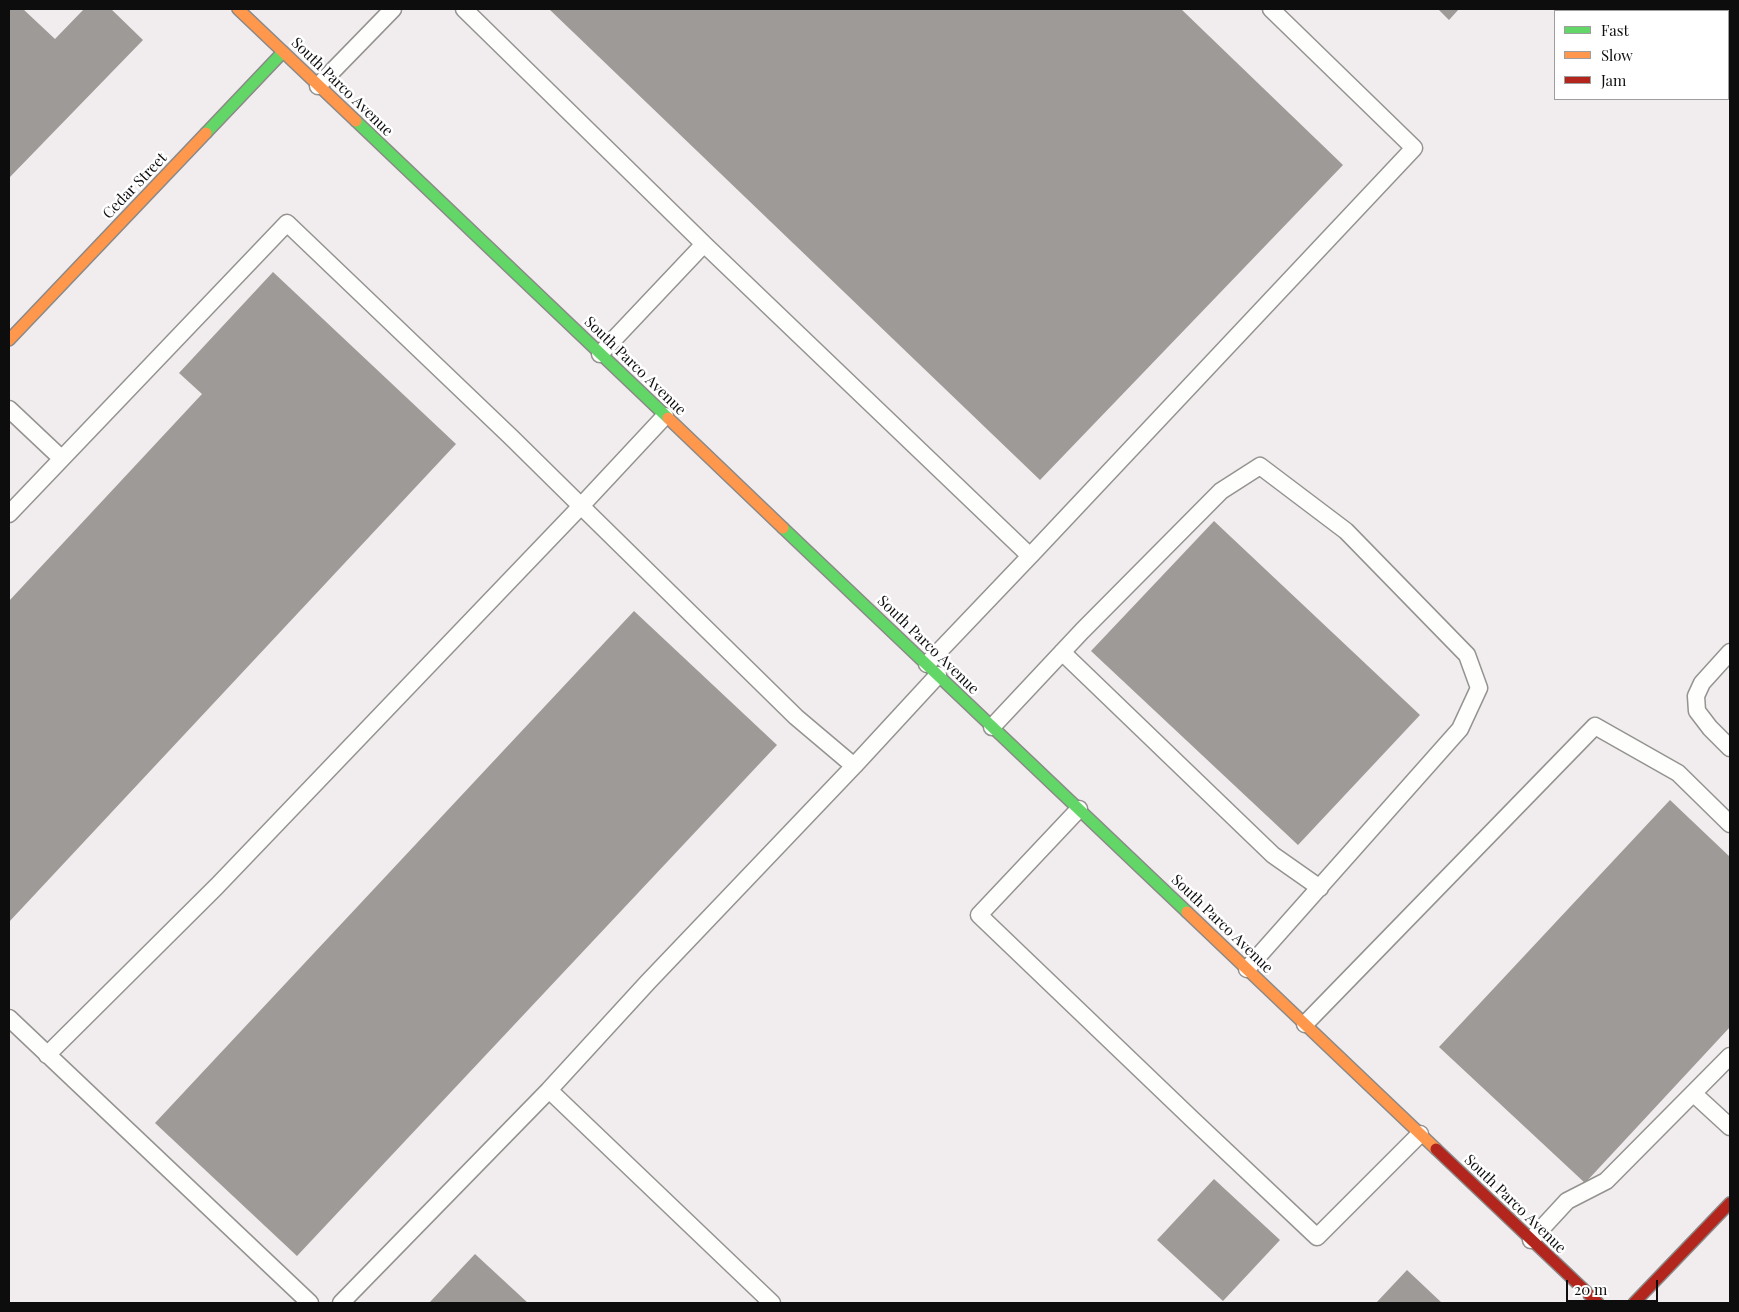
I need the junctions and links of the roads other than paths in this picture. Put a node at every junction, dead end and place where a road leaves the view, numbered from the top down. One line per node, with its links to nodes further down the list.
1 (238, 9): 5 (street, South Parco Avenue)
2 (393, 9): 6 (lane)
3 (464, 9): 7 (lane)
4 (1272, 9): 15 (lane)
5 (283, 52): 6 (street, South Parco Avenue); 8 (street, Cedar Street)
6 (318, 86): 9 (street, South Parco Avenue)
7 (704, 244): 9 (lane); 15 (lane)
8 (9, 340)
9 (600, 354): 11 (street, South Parco Avenue)
10 (9, 408): 12 (lane)
11 (666, 416): 13 (lane); 18 (street, South Parco Avenue)
12 (61, 458): 13 (lane); 14 (lane)
13 (581, 506): 21 (lane); 28 (lane)
14 (9, 514)
15 (1030, 556): 18 (lane)
16 (1062, 652): 19 (lane); 24 (lane); 24 (lane)
17 (1730, 652): 20 (lane)
18 (932, 670): 19 (street, South Parco Avenue); 21 (lane)
19 (992, 727): 22 (street, South Parco Avenue)
20 (1730, 748)
21 (854, 766): 30 (lane)
22 (1079, 809): 25 (street, South Parco Avenue); 33 (lane)
23 (1730, 824): 27 (lane)
24 (1320, 888): 25 (lane)
25 (1247, 969): 27 (street, South Parco Avenue)
26 (9, 1018): 28 (lane)
27 (1305, 1024): 33 (street, South Parco Avenue)
28 (47, 1055): 36 (lane)
29 (1730, 1056): 31 (lane)
30 (549, 1090): 37 (lane); 38 (lane)
31 (1694, 1094): 32 (lane); 35 (lane)
32 (1730, 1127)
33 (1420, 1134): 35 (street, South Parco Avenue)
34 (1730, 1202): 40 (street)
35 (1531, 1240): 39 (street, South Parco Avenue)
36 (310, 1303)
37 (341, 1303)
38 (772, 1303)
39 (1598, 1303)
40 (1634, 1303)

